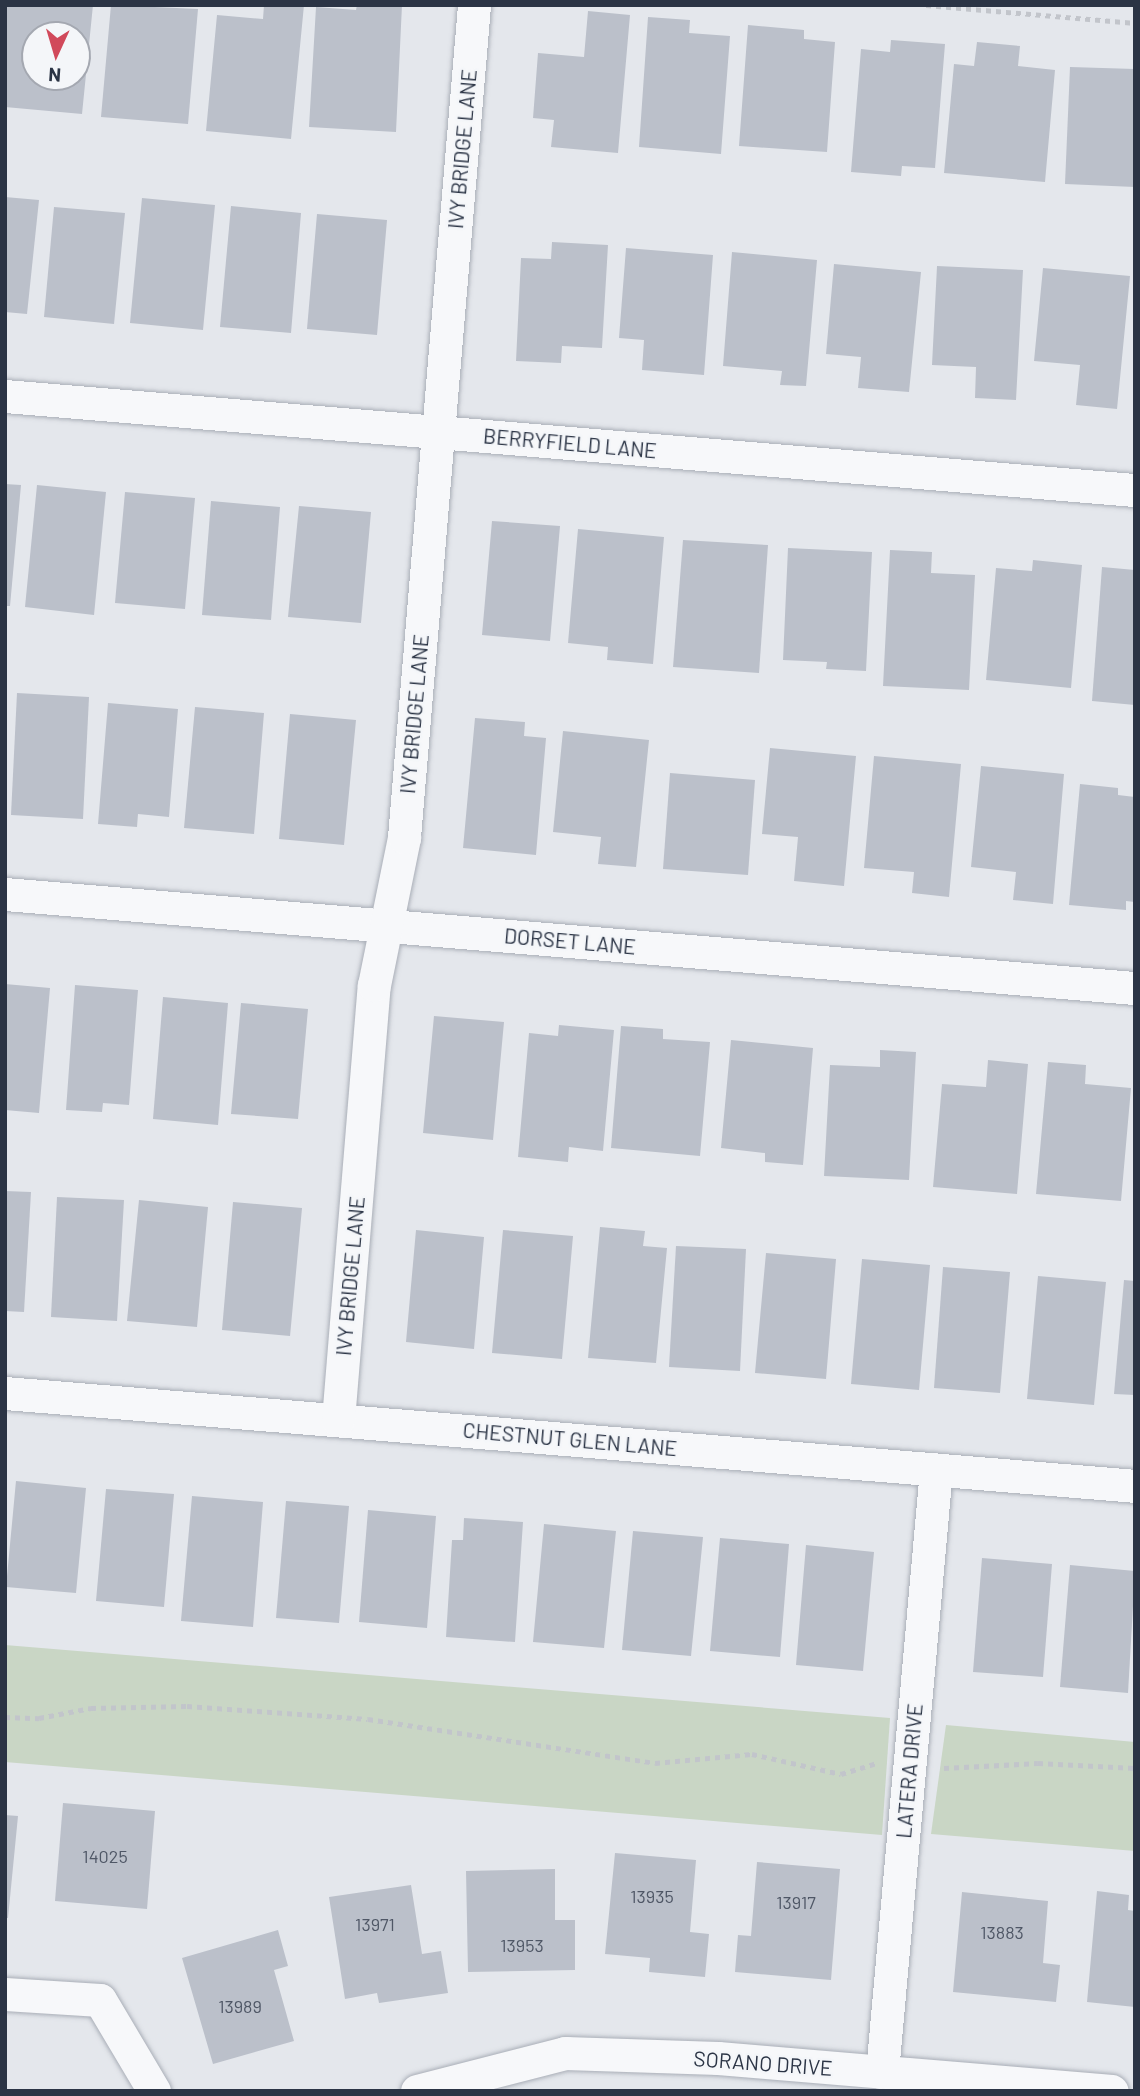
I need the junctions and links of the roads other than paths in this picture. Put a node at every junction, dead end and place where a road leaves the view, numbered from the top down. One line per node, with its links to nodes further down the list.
1 (474, 5): 3 (street, IVY BRIDGE LANE)
2 (5, 396): 3 (street, BERRYFIELD LANE)
3 (438, 432): 4 (street, BERRYFIELD LANE); 6 (street, IVY BRIDGE LANE)
4 (1135, 490)
5 (5, 894): 6 (street, DORSET LANE)
6 (385, 926): 7 (street, DORSET LANE); 9 (street, IVY BRIDGE LANE)
7 (1135, 988)
8 (5, 1392): 9 (street, CHESTNUT GLEN LANE)
9 (338, 1420): 10 (street, CHESTNUT GLEN LANE)
10 (936, 1469): 11 (street, CHESTNUT GLEN LANE); 13 (street, LATERA DRIVE)
11 (1135, 1486)
12 (5, 1994): 14 (street)
13 (882, 2072): 15 (street, SORANO DRIVE); 16 (street, SORANO DRIVE)
14 (153, 2091)
15 (417, 2091)
16 (1112, 2091)

